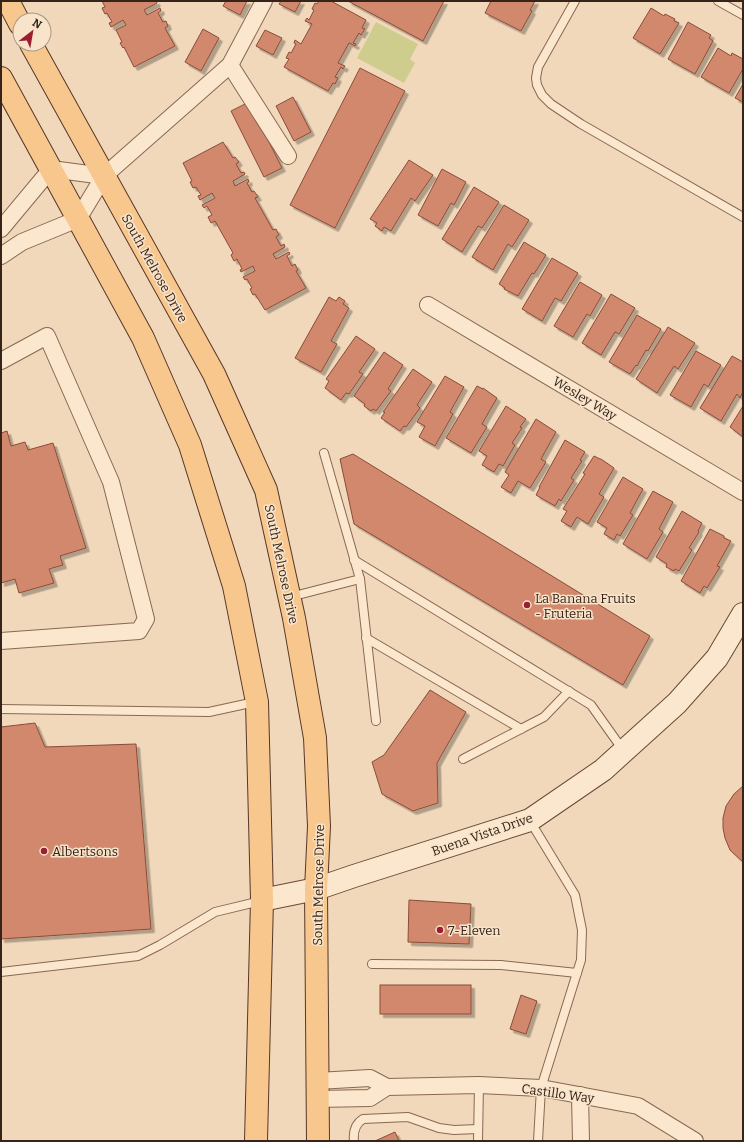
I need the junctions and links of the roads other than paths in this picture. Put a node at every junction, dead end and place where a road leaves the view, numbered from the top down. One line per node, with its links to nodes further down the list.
1 (8, 1): 5 (main road)
2 (264, 1): 8 (street)
3 (575, 1): 13 (lane)
4 (718, 1): 6 (lane)
5 (14, 12)
6 (743, 15)
7 (35, 52): 12 (main road, South Melrose Drive)
8 (230, 65): 10 (street); 12 (street)
9 (1, 78): 11 (main road)
10 (288, 156)
11 (51, 170): 12 (street); 14 (main road); 15 (street)
12 (104, 176): 14 (street); 23 (main road, South Melrose Drive)
13 (743, 217)
14 (78, 219): 16 (street); 28 (main road)
15 (1, 229)
16 (1, 256)
17 (428, 305): 20 (street, Wesley Way)
18 (1, 361): 26 (street)
19 (324, 453): 21 (lane)
20 (743, 492)
21 (354, 560): 22 (lane); 27 (lane)
22 (360, 579): 23 (lane); 25 (lane)
23 (290, 597): 35 (main road, South Melrose Drive)
24 (743, 614): 32 (street, Buena Vista Drive)
25 (366, 638): 30 (lane); 31 (lane)
26 (1, 641)
27 (569, 691): 31 (lane); 32 (lane)
28 (257, 702): 29 (lane); 36 (main road)
29 (1, 709)
30 (376, 721)
31 (521, 729): 33 (lane)
32 (624, 752): 34 (street, Buena Vista Drive)
33 (463, 758)
34 (530, 820): 35 (street, Buena Vista Drive); 39 (lane)
35 (316, 889): 36 (street, Buena Vista Drive); 42 (main road, South Melrose Drive)
36 (262, 900): 38 (lane); 45 (main road)
37 (372, 964): 39 (lane)
38 (1, 972)
39 (577, 973): 41 (lane)
40 (479, 1085): 41 (street, Castillo Way); 42 (street, Castillo Way); 44 (lane)
41 (542, 1088): 43 (street, Castillo Way); 49 (lane)
42 (317, 1090): 46 (main road, South Melrose Drive)
43 (580, 1095): 50 (street); 51 (street, Castillo Way)
44 (478, 1129): 47 (lane); 48 (lane)
45 (256, 1141)
46 (318, 1141)
47 (354, 1141)
48 (478, 1141)
49 (538, 1141)
50 (581, 1141)
51 (695, 1141)

